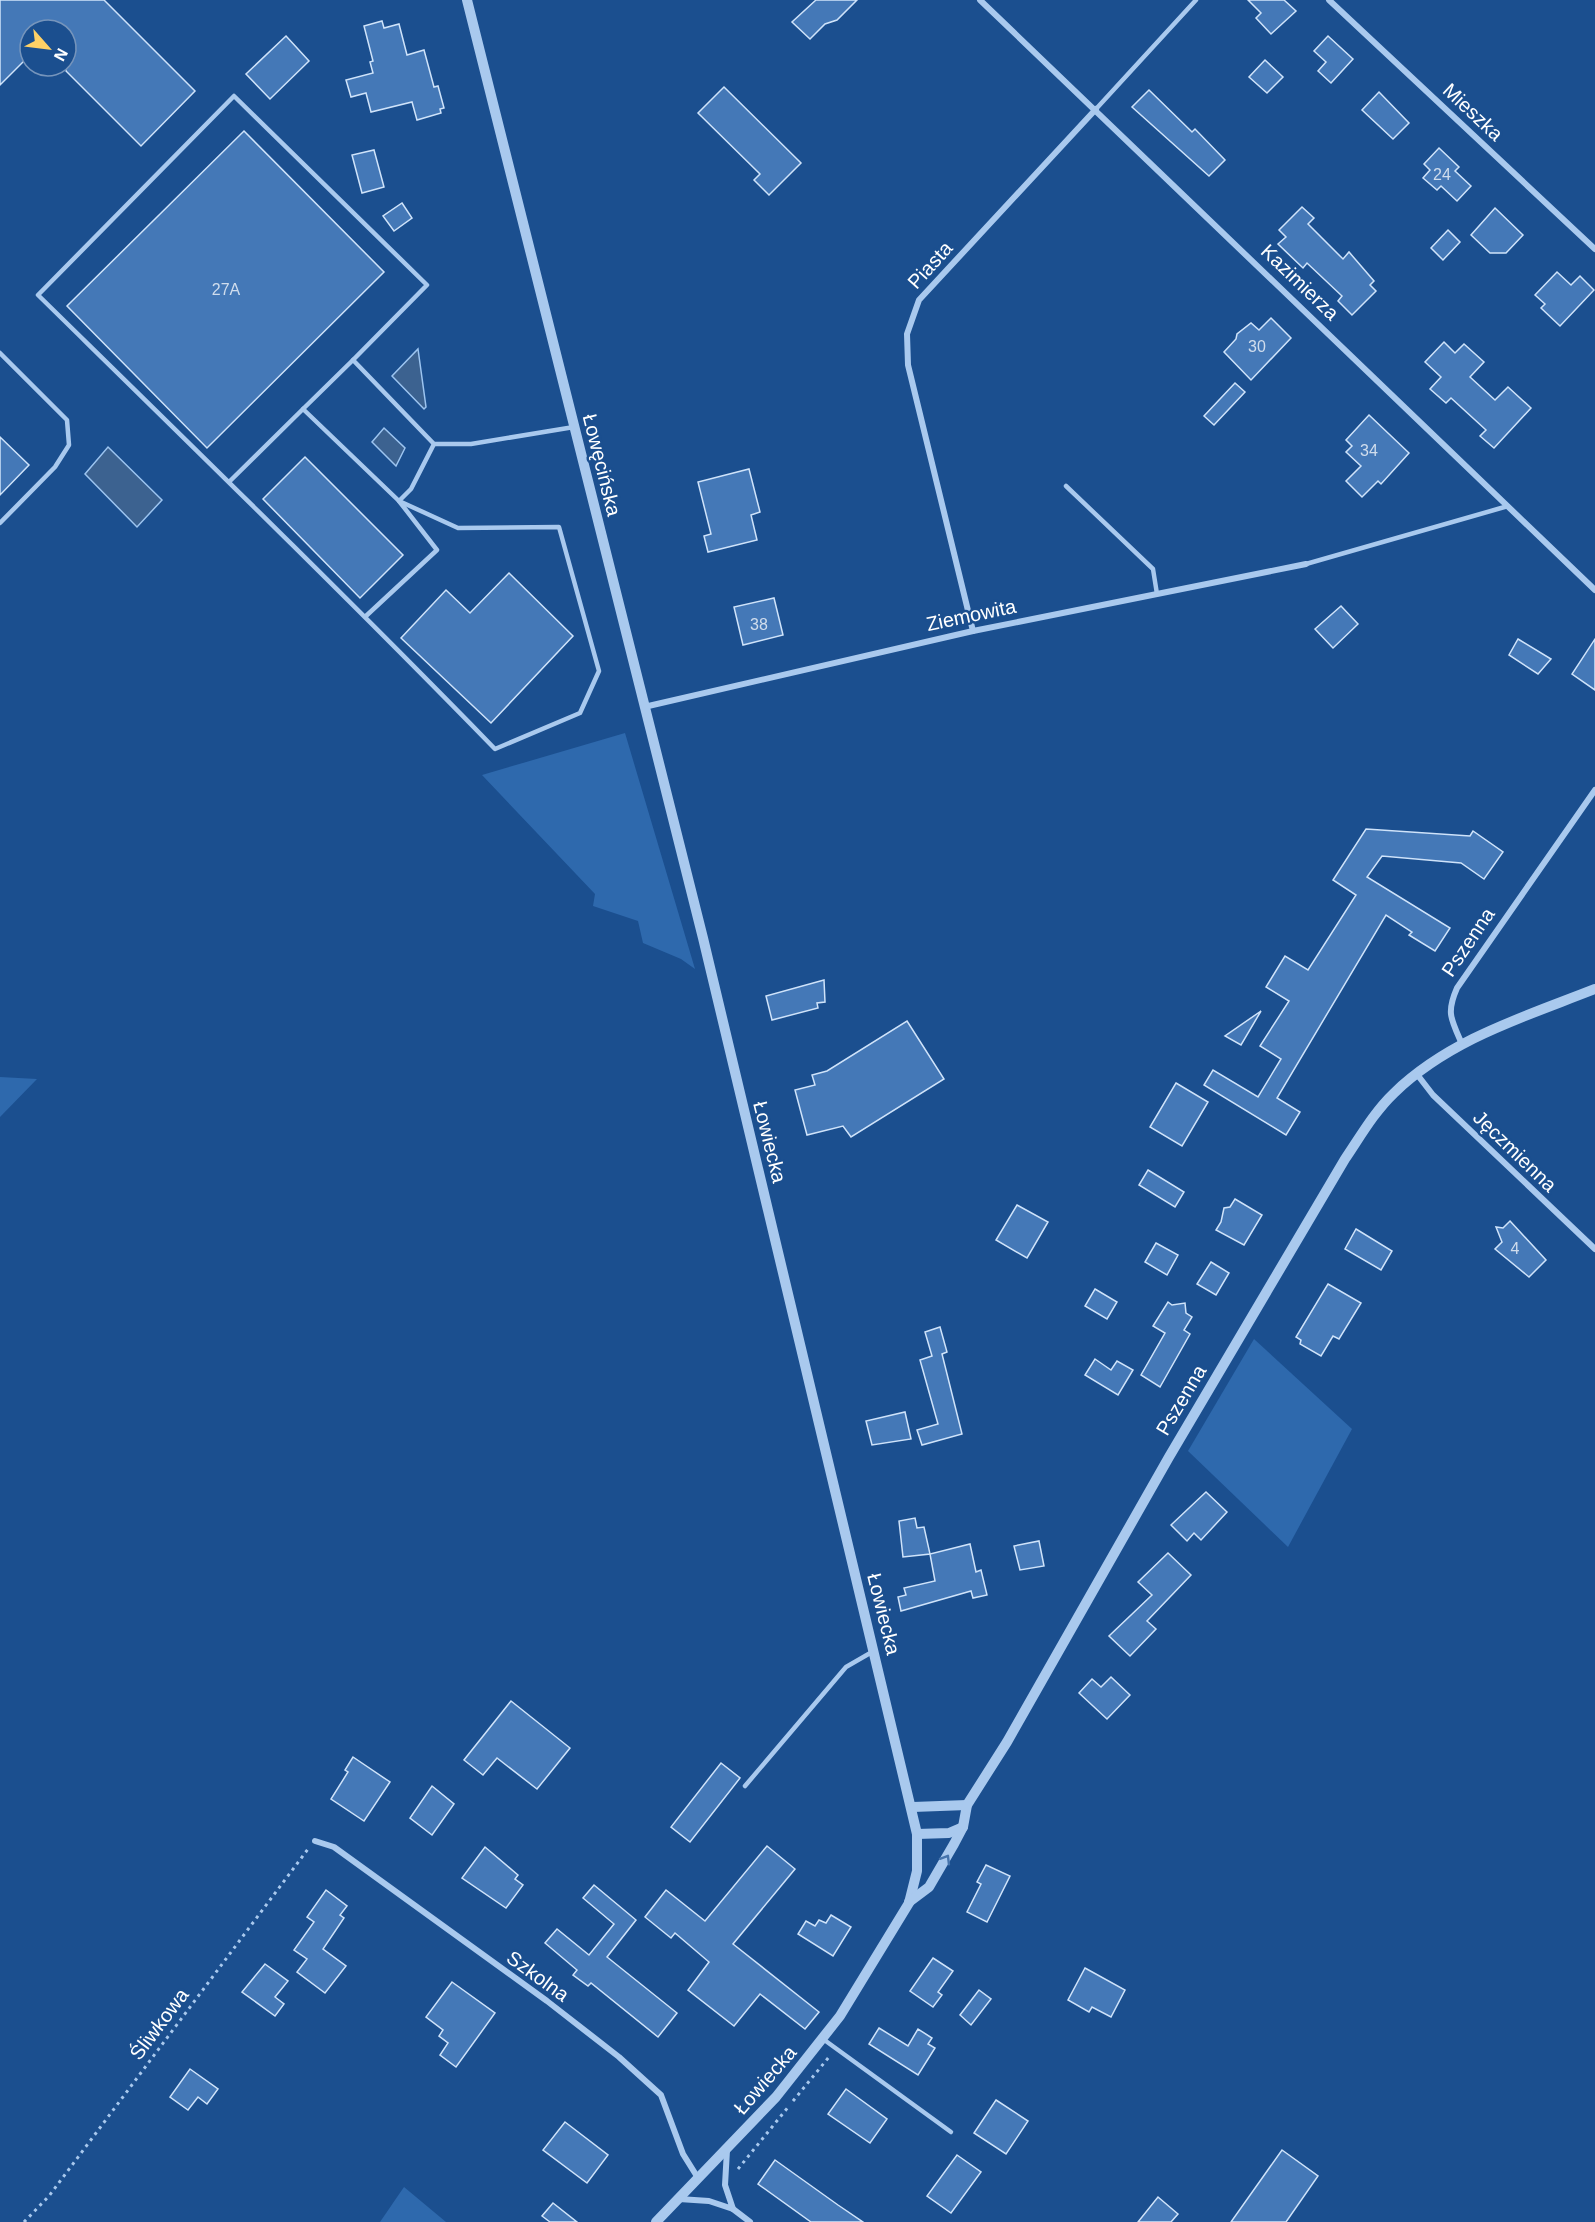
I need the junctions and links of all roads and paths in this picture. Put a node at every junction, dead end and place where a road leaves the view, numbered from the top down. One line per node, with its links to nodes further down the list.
1 (467, 0): 10 (street, Łowęcińska)
2 (980, 0): 5 (street, Kazimierza)
3 (1196, 0): 5 (lane, Piasta)
4 (1329, 0): 6 (street, Mieszka)
5 (1096, 109): 15 (street, Kazimierza); 21 (street, Piasta)
6 (1595, 249)
7 (0, 353): 16 (lane)
8 (353, 360): 9 (lane); 11 (lane); 12 (lane)
9 (303, 409): 12 (lane); 14 (lane)
10 (574, 427): 11 (lane); 22 (street, Łowęcińska)
11 (434, 444): 14 (lane)
12 (229, 482): 20 (lane)
13 (1066, 486): 19 (lane)
14 (399, 501): 20 (lane); 20 (lane)
15 (1508, 506): 17 (lane); 18 (street, Kazimierza)
16 (0, 523)
17 (1306, 564): 19 (street, Ziemowita)
18 (1595, 590)
19 (1157, 594): 21 (street, Ziemowita)
20 (366, 616)
21 (973, 631): 22 (street, Ziemowita)
22 (644, 707): 24 (street, Łowęcińska)
23 (1595, 790): 26 (street, Pszenna)
24 (703, 938): 29 (street, Łowiecka)
25 (1595, 989): 26 (street, Pszenna)
26 (1462, 1044): 27 (street, Pszenna)
27 (1416, 1073): 28 (street, Jęczmienna); 31 (street, Pszenna)
28 (1595, 1249)
29 (874, 1651): 30 (lane); 32 (street, Łowiecka)
30 (745, 1786)
31 (967, 1805): 32 (street); 33 (street, Pszenna)
32 (913, 1807): 34 (street, Łowiecka)
33 (963, 1827): 34 (street); 36 (street, Pszenna, one-way to 33)
34 (917, 1834): 36 (street, Łowiecka)
35 (315, 1840): 40 (street, Szkolna); 43 (path, Śliwkowa)
36 (909, 1902): 37 (street, Łowiecka)
37 (823, 2039): 38 (lane); 39 (street, Łowiecka)
38 (951, 2132)
39 (728, 2148): 40 (street, Łowiecka); 42 (street)
40 (698, 2178): 41 (street, Łowiecka)
41 (678, 2199): 42 (street); 44 (street, Łowiecka)
42 (733, 2208): 45 (street)
43 (24, 2222)
44 (656, 2222)
45 (750, 2222)

